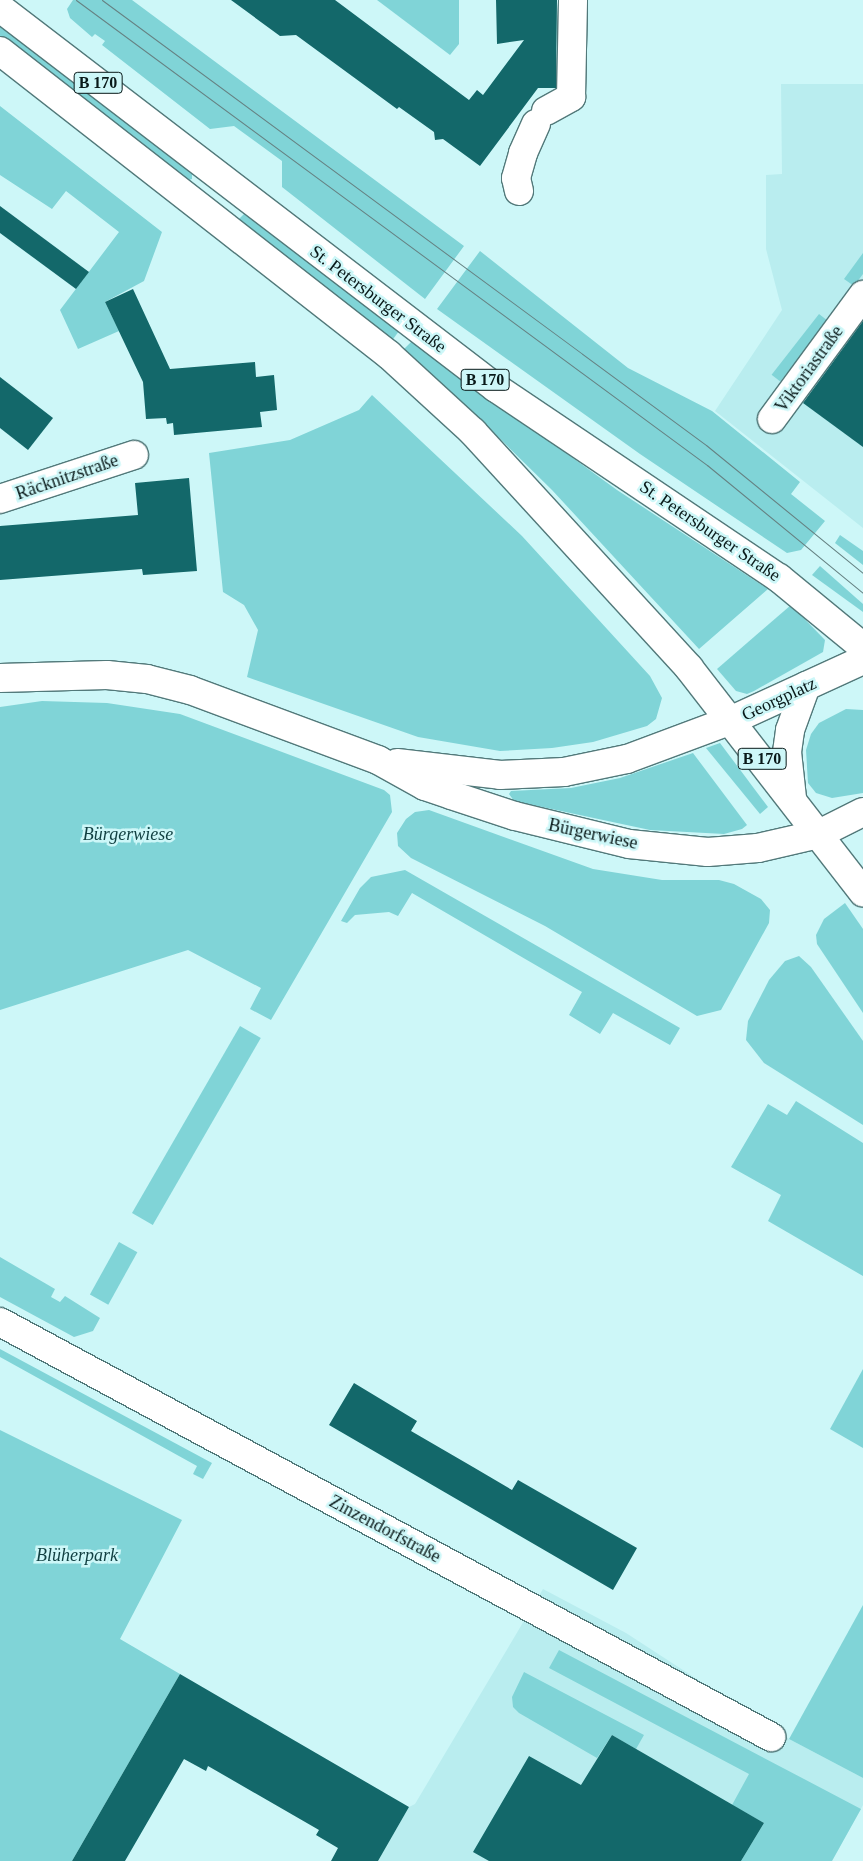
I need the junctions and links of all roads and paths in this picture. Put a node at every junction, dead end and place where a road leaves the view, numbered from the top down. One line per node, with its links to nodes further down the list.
1 (573, 0): 5 (main road)
2 (0, 8): 4 (main road, St. Petersburger Straße / B 170)
3 (0, 51): 6 (main road, St. Petersburger Straße / B 170)
4 (224, 182): 6 (main road); 11 (main road, St. Petersburger Straße / B 170)
5 (519, 191)
6 (205, 209): 15 (main road, St. Petersburger Straße / B 170)
7 (863, 295): 8 (main road, Viktoriastraße)
8 (772, 419)
9 (134, 455): 10 (main road, Räcknitzstraße)
10 (0, 499)
11 (863, 647)
12 (863, 660): 14 (main road, Georgplatz)
13 (0, 678): 16 (main road, Bürgerwiese)
14 (806, 686): 15 (main road, Georgplatz); 17 (main road)
15 (732, 720): 16 (main road, Bürgerwiese); 17 (main road, Georgplatz / B 170)
16 (378, 760): 19 (main road, Bürgerwiese)
17 (792, 798): 19 (main road, Georgplatz / B 170)
18 (863, 812): 19 (main road)
19 (819, 834): 20 (main road, B 170)
20 (863, 892)
21 (0, 1322): 22 (main road, Zinzendorfstraße)
22 (771, 1737)

